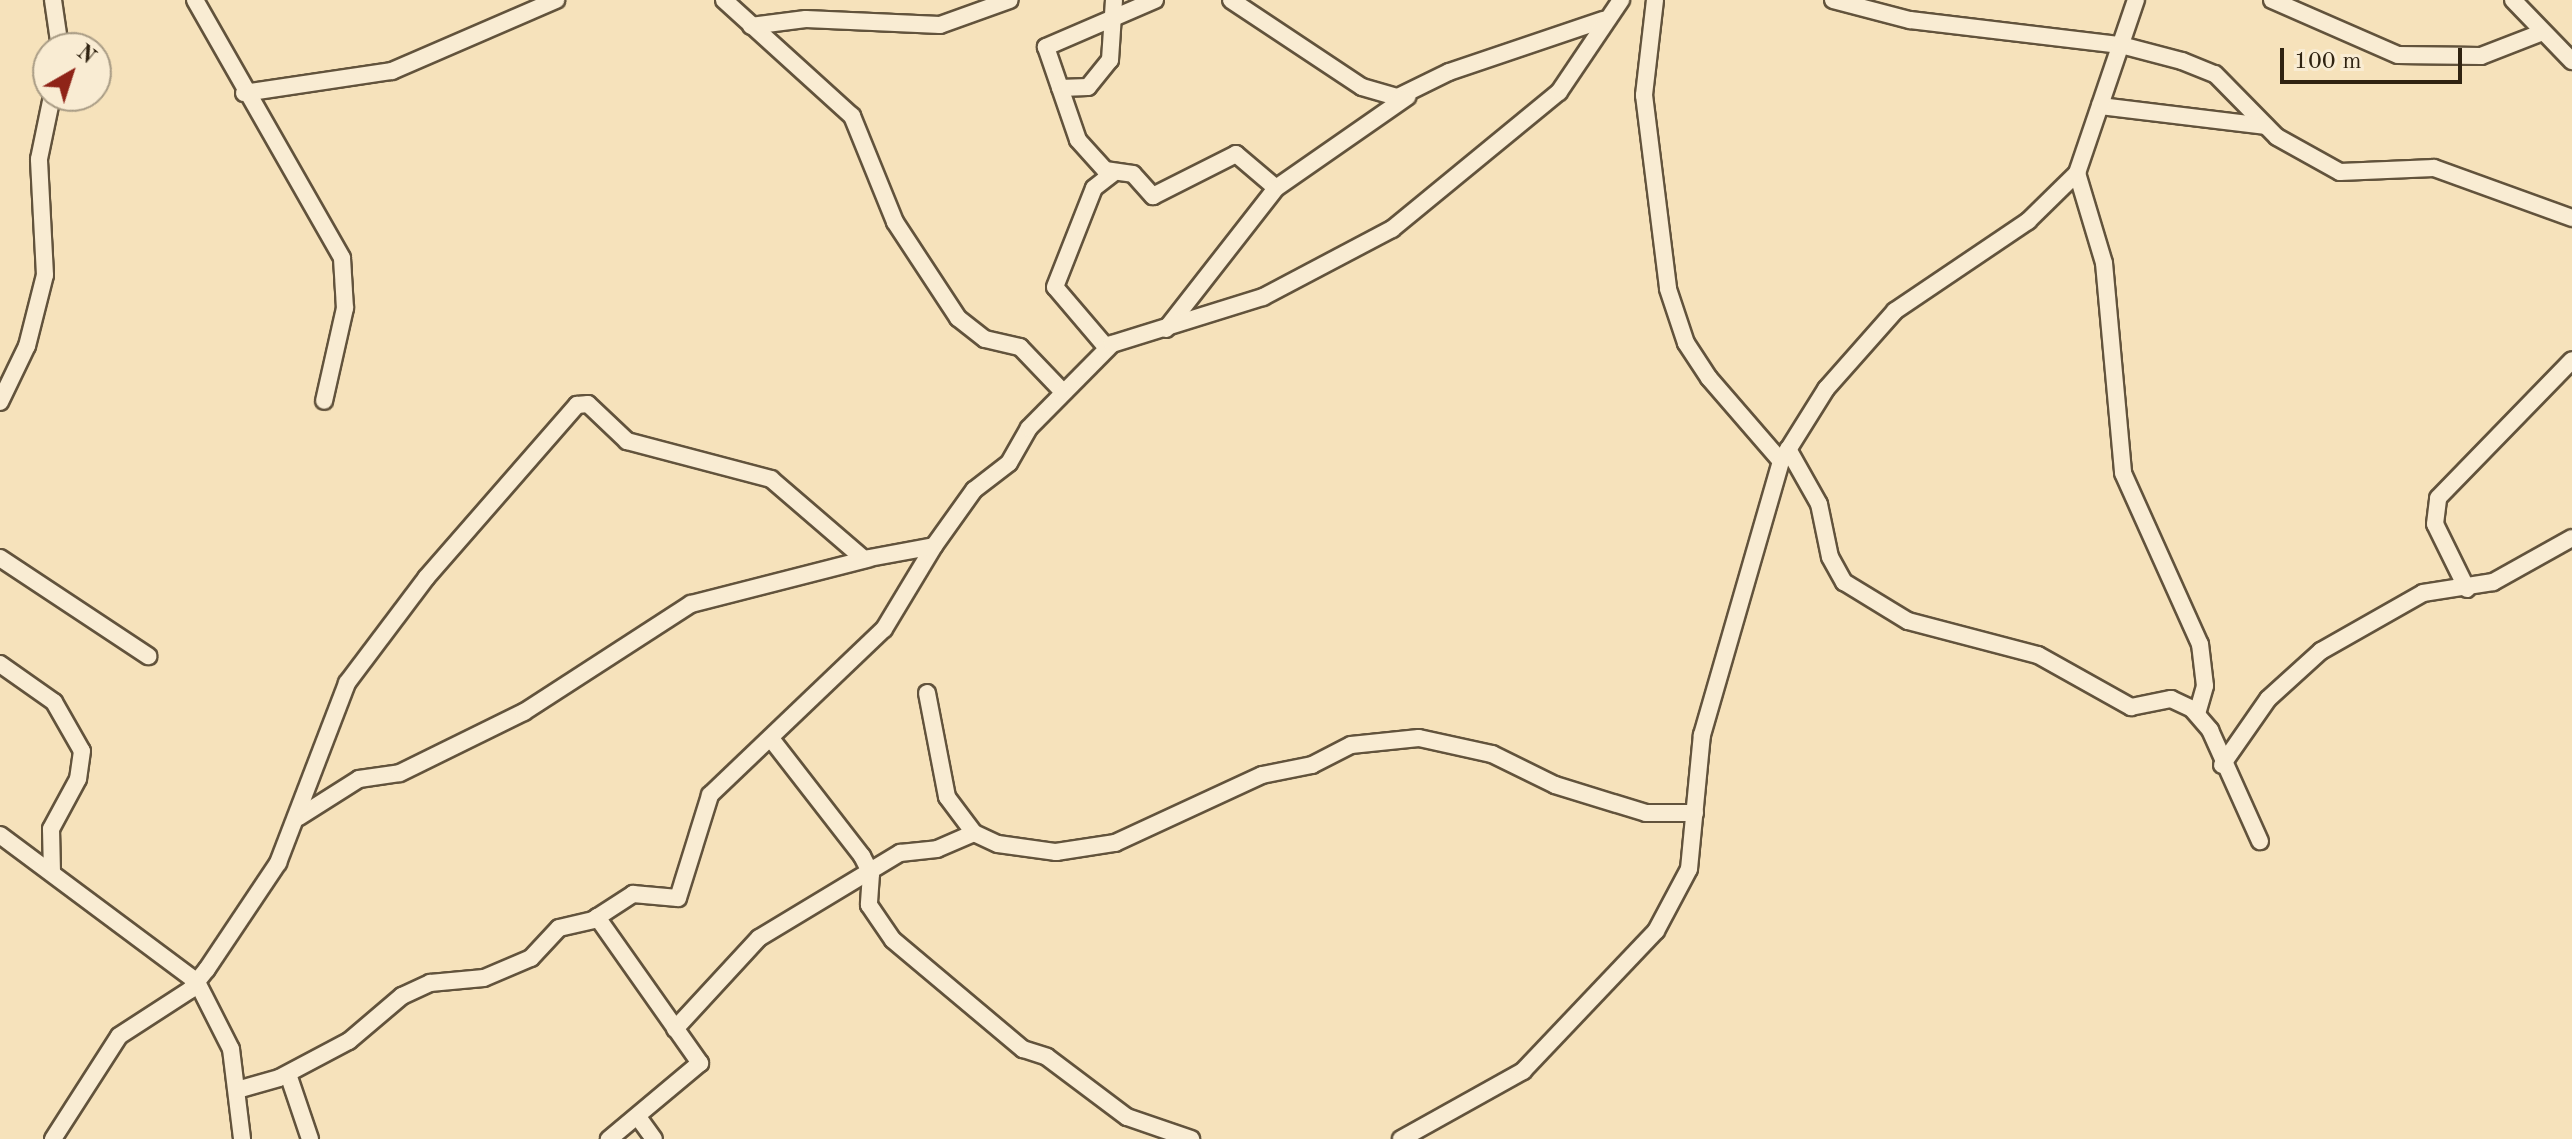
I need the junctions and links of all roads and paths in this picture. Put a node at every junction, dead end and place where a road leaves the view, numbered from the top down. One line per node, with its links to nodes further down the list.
1 (53, 0): 18 (street)
2 (195, 0): 23 (street)
3 (556, 0): 23 (street)
4 (724, 0): 17 (street)
5 (1010, 0): 17 (street)
6 (1114, 0): 16 (street)
7 (1155, 0): 16 (street)
8 (1231, 0): 24 (street)
9 (1621, 0): 15 (street)
10 (1655, 0): 40 (street)
11 (1833, 0): 20 (street)
12 (2136, 0): 20 (street)
13 (2272, 0): 19 (street)
14 (2513, 0): 19 (street)
15 (1603, 20): 25 (street); 34 (street)
16 (1108, 23): 22 (street); 22 (street)
17 (751, 26): 37 (street)
18 (58, 32)
19 (2543, 32): 21 (street)
20 (2121, 45): 26 (street); 29 (street)
21 (2568, 52)
22 (1060, 88): 31 (street)
23 (244, 93): 38 (street)
24 (1378, 94): 25 (street); 28 (street)
25 (1407, 97): 28 (street)
26 (2100, 106): 29 (street); 30 (street)
27 (49, 112): 39 (street)
28 (1387, 112): 32 (street)
29 (2265, 126): 33 (street)
30 (2077, 173): 40 (street); 49 (street)
31 (1112, 174): 32 (street); 35 (street)
32 (1276, 188): 34 (street)
33 (2572, 218)
34 (1166, 329): 35 (street)
35 (1107, 348): 37 (street)
36 (2572, 360): 45 (street)
37 (1063, 392): 42 (street)
38 (324, 401)
39 (0, 402)
40 (1784, 455): 49 (street); 52 (street)
41 (2572, 538): 45 (street)
42 (934, 546): 44 (street); 50 (street)
43 (0, 558): 46 (street)
44 (868, 559): 53 (street); 53 (street)
45 (2467, 589): 51 (street)
46 (148, 656)
47 (0, 664): 57 (street)
48 (927, 693): 54 (street)
49 (2197, 714): 51 (street)
50 (772, 740): 58 (street); 59 (street)
51 (2222, 765): 56 (street)
52 (1695, 813): 54 (street); 65 (street)
53 (299, 817): 60 (street)
54 (974, 833): 58 (street)
55 (0, 835): 57 (street)
56 (2260, 841)
57 (52, 873): 60 (street)
58 (871, 874): 61 (street); 71 (street)
59 (597, 917): 61 (street); 62 (street)
60 (197, 982): 63 (street); 66 (street)
61 (675, 1029): 64 (street)
62 (288, 1074): 63 (street); 68 (street)
63 (237, 1090): 67 (street)
64 (638, 1117): 69 (street); 70 (street)
65 (1409, 1137)
66 (53, 1139)
67 (242, 1139)
68 (310, 1139)
69 (609, 1139)
70 (654, 1139)
71 (1191, 1139)

